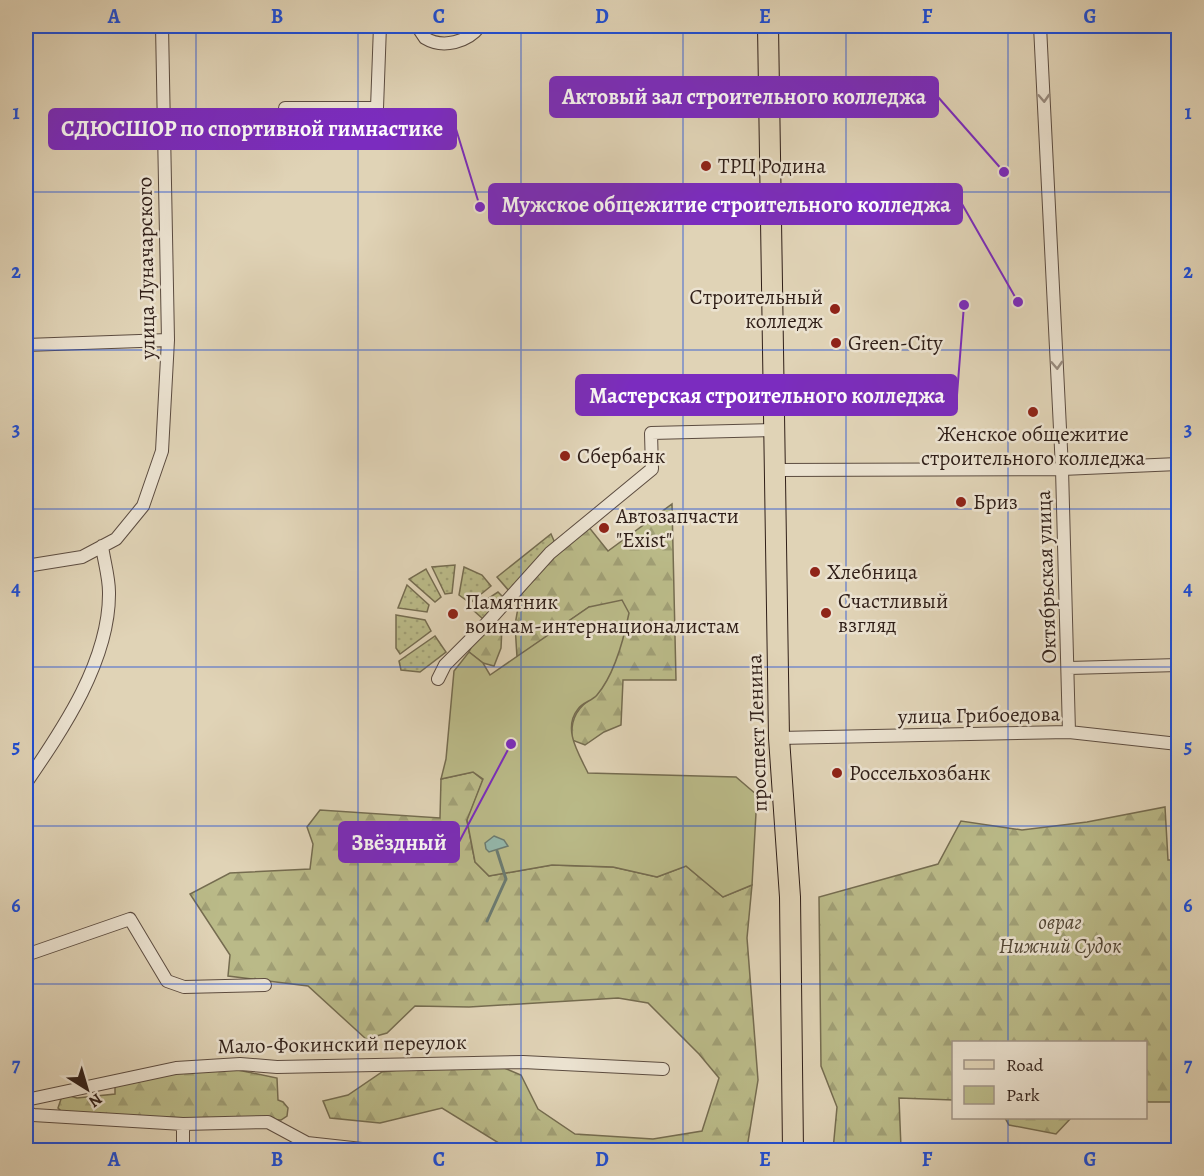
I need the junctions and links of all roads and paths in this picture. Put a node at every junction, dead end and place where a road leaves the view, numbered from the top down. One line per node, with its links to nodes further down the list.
1 (162, 26): 8 (street, улица Луначарского)
2 (380, 26): 7 (street)
3 (417, 26): 4 (street)
4 (480, 26)
5 (768, 26): 10 (main road, проспект Ленина)
6 (1040, 26): 12 (street, Октябрьская улица, one-way to 12)
7 (285, 108)
8 (168, 340): 9 (street); 14 (street, улица Луначарского)
9 (26, 345)
10 (774, 430): 13 (main road, проспект Ленина); 18 (street)
11 (1179, 464): 12 (street)
12 (1062, 469): 13 (street); 17 (street, Октябрьская улица)
13 (775, 470): 20 (main road, проспект Ленина)
14 (102, 546): 15 (street); 22 (street)
15 (26, 566)
16 (1179, 665): 17 (street)
17 (1069, 668): 19 (street, Октябрьская улица)
18 (438, 679)
19 (1068, 732): 20 (street, улица Грибоедова); 21 (street, улица Грибоедова)
20 (779, 738): 31 (main road, проспект Ленина)
21 (1179, 744)
22 (26, 783)
23 (26, 955): 24 (street)
24 (265, 985)
25 (663, 1069): 26 (street, Мало-Фокинский переулок)
26 (26, 1100)
27 (26, 1111): 28 (street)
28 (183, 1124): 29 (street); 30 (street)
29 (183, 1150)
30 (372, 1150)
31 (793, 1150)

